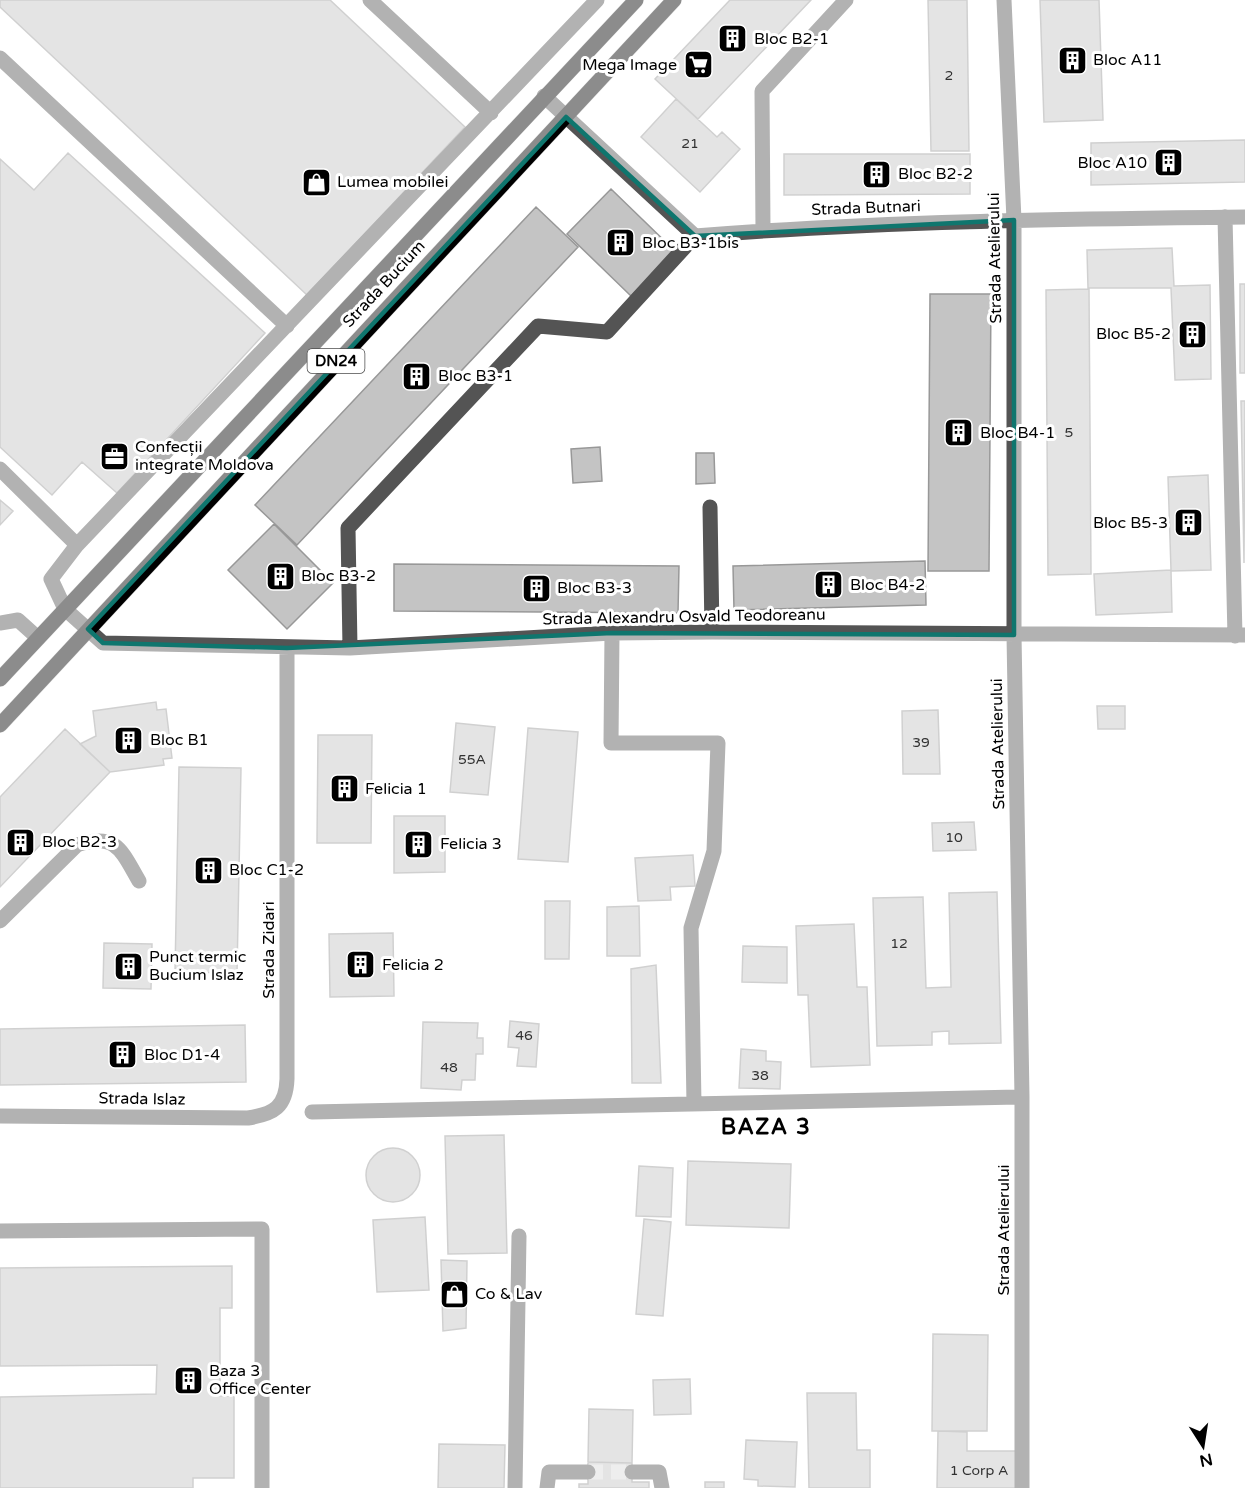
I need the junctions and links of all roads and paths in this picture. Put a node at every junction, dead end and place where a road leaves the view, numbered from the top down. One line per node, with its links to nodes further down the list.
1 (369, 0): 9 (street)
2 (597, 0): 9 (street)
3 (636, 0): 8 (main road, Strada Bucium / DN24)
4 (674, 0): 10 (main road, Strada Bucium / DN24)
5 (846, 0): 14 (street)
6 (1004, 0): 13 (street, Strada Atelierului)
7 (0, 58): 16 (street)
8 (544, 96): 10 (street); 21 (main road, Strada Bucium / DN24)
9 (491, 113): 16 (street)
10 (566, 117): 15 (street); 23 (main road, Strada Bucium / DN24)
11 (1226, 217): 12 (street, Strada Butnari); 13 (street, Strada Butnari); 17 (street)
12 (1245, 217)
13 (1014, 219): 14 (street, Strada Butnari); 26 (street, Strada Atelierului)
14 (763, 230): 15 (street, Strada Butnari)
15 (695, 236): 30 (street)
16 (287, 326): 20 (street)
17 (1238, 386): 27 (street)
18 (0, 469): 20 (street)
19 (710, 507): 24 (street)
20 (77, 545): 21 (street)
21 (65, 609): 23 (street, Strada Alexandru Osvald Teodoreanu); 28 (main road, Strada Bucium / DN24)
22 (0, 623): 28 (street)
23 (88, 629): 29 (street, Strada Alexandru Osvald Teodoreanu); 32 (main road, Strada Bucium / DN24)
24 (712, 632): 25 (street, Strada Alexandru Osvald Teodoreanu); 26 (street, Strada Alexandru Osvald Teodoreanu)
25 (612, 633): 30 (street, Strada Alexandru Osvald Teodoreanu); 36 (street)
26 (1014, 635): 27 (street, Strada Alexandru Osvald Teodoreanu); 35 (street, Strada Atelierului)
27 (1240, 636)
28 (38, 638): 31 (main road, Strada Bucium / DN24)
29 (287, 648): 30 (street, Strada Alexandru Osvald Teodoreanu); 37 (street, Strada Zidari)
30 (350, 648)
31 (0, 679)
32 (0, 725)
33 (139, 881): 34 (street)
34 (0, 921)
35 (1022, 1097): 36 (street); 48 (street, Strada Atelierului)
36 (694, 1104): 38 (street)
37 (280, 1106): 39 (street, Strada Islaz)
38 (312, 1112)
39 (0, 1116)
40 (0, 1231): 44 (street)
41 (519, 1236): 45 (street)
42 (588, 1472): 46 (street)
43 (632, 1472): 47 (street)
44 (262, 1488)
45 (515, 1488)
46 (547, 1488)
47 (662, 1488)
48 (1022, 1488)

